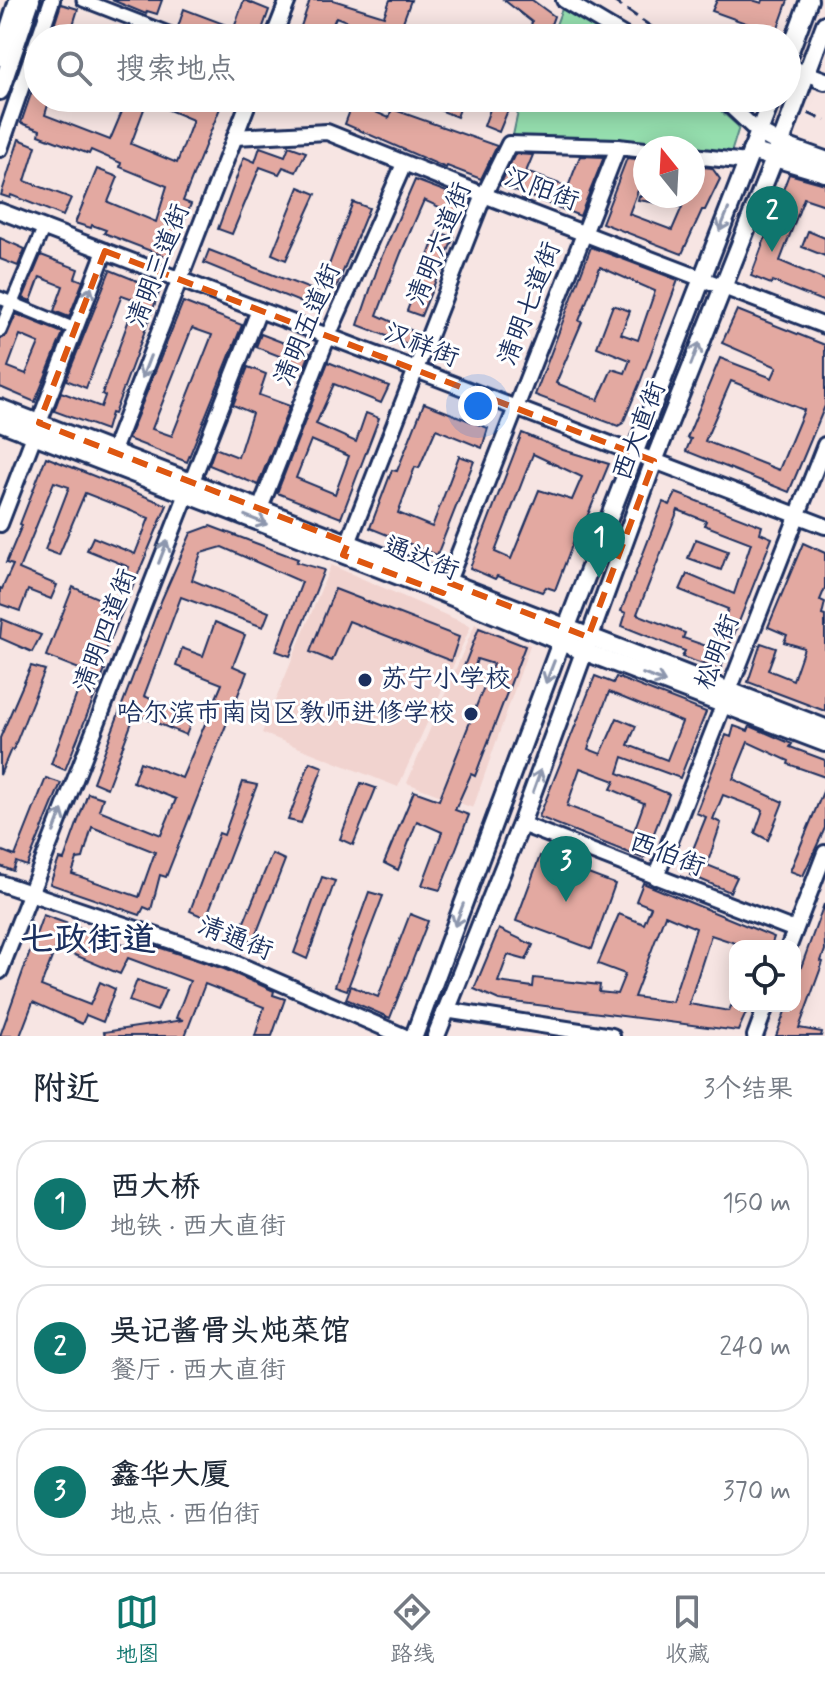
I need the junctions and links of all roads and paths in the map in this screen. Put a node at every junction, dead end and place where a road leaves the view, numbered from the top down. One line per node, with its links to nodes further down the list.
1 (18, 0): 14 (main road)
2 (31, 0): 20 (main road)
3 (52, 0): 8 (street)
4 (83, 0): 9 (street)
5 (288, 0): 10 (street)
6 (564, 0): 11 (street)
7 (809, 0): 12 (main road)
8 (43, 24)
9 (145, 24)
10 (279, 24)
11 (604, 24)
12 (800, 24)
13 (825, 24): 16 (main road, 西大直街)
14 (0, 57)
15 (801, 75): 16 (main road)
16 (805, 77): 18 (main road); 19 (main road, 西大直街, bridge)
17 (24, 80): 29 (street)
18 (825, 81)
19 (801, 88)
20 (0, 91)
21 (245, 112): 26 (street, 清明三道街)
22 (740, 112): 25 (street)
23 (766, 112): 25 (main road, 西大直街)
24 (792, 112): 27 (main road, 西大直街, bridge)
25 (760, 127): 27 (main road); 32 (main road, 西大直街)
26 (235, 137): 34 (street, 汉阳街); 42 (street, 清明三道街)
27 (779, 146): 32 (main road); 33 (main road); 35 (main road); 43 (main road, 西大直街)
28 (618, 147): 30 (street); 36 (street, 清明六道街); 39 (street, 清明七道街)
29 (0, 149)
30 (633, 149)
31 (705, 156): 32 (street)
32 (749, 156): 41 (main road, 西大直街, one-way to 41)
33 (825, 160)
34 (404, 164): 36 (street, 汉阳街); 49 (street, 清明五道街)
35 (825, 173)
36 (484, 195): 39 (street, 汉阳街); 50 (street, 清明六道街)
37 (0, 211): 38 (street, 汉祥街)
38 (44, 227): 40 (street, 汉祥街); 44 (street)
39 (583, 231): 41 (street, 汉阳街); 52 (street, 清明七道街)
40 (105, 251): 42 (street, 汉祥街); 47 (street, one-way to 40)
41 (701, 278): 43 (street, 汉阳街); 57 (main road, 西大直街)
42 (180, 279): 45 (street, 汉祥街); 56 (street, 清明三道街, one-way to 56)
43 (722, 286): 46 (street, 汉阳街); 58 (main road, 西大直街, one-way to 43)
44 (6, 301): 47 (street); 48 (street)
45 (259, 310): 49 (street, 汉祥街); 59 (street, 清明四道街)
46 (825, 326)
47 (75, 329): 54 (street)
48 (0, 331)
49 (328, 336): 50 (street, 汉祥街); 60 (street, 清明五道街)
50 (417, 370): 52 (street, 汉祥街); 64 (street, 清明六道街)
51 (0, 408): 54 (main road, 通达街)
52 (515, 408): 57 (street, 汉祥街); 65 (street, 清明七道街)
53 (0, 422): 54 (main road, 通达街)
54 (36, 429): 56 (main road, 通达街); 59 (main road, 通达街); 62 (street)
55 (825, 445): 61 (street, 松明街)
56 (113, 451): 59 (main road, 通达街)
57 (635, 454): 58 (street, 汉祥街); 66 (main road, 西大直街)
58 (654, 461): 61 (street, 汉祥街); 67 (main road, 西大直街)
59 (188, 487): 60 (main road, 通达街); 64 (main road, 通达街, one-way to 64); 75 (street, 清明四道街, one-way to 59)
60 (261, 506): 64 (main road, 通达街)
61 (797, 516): 63 (street, 汉祥街); 68 (street, 松明街)
62 (0, 524)
63 (825, 526)
64 (345, 549): 65 (main road, 通达街)
65 (445, 588): 66 (main road, 通达街)
66 (564, 636): 67 (main road, 通达街); 83 (main road, 西大直街, one-way to 83)
67 (585, 644): 68 (main road, 通达街); 71 (main road, 西大直街, one-way to 67)
68 (726, 698): 69 (main road, 通达街); 70 (main road, 通达街); 73 (street, 松明街)
69 (825, 728)
70 (825, 743)
71 (521, 824): 73 (street, 西伯街); 79 (main road, 西大直街)
72 (825, 853): 76 (street)
73 (656, 877): 76 (street, 西伯街)
74 (0, 883): 75 (street, 清通街)
75 (30, 893): 78 (street, 清明四道街); 82 (street, 清通街)
76 (795, 930): 77 (street)
77 (791, 940)
78 (0, 971)
79 (445, 1010): 81 (street); 84 (main road, 西大直街)
80 (764, 1012): 86 (street)
81 (587, 1034): 85 (street)
82 (403, 1036)
83 (414, 1036)
84 (436, 1036)
85 (612, 1036)
86 (755, 1036)

